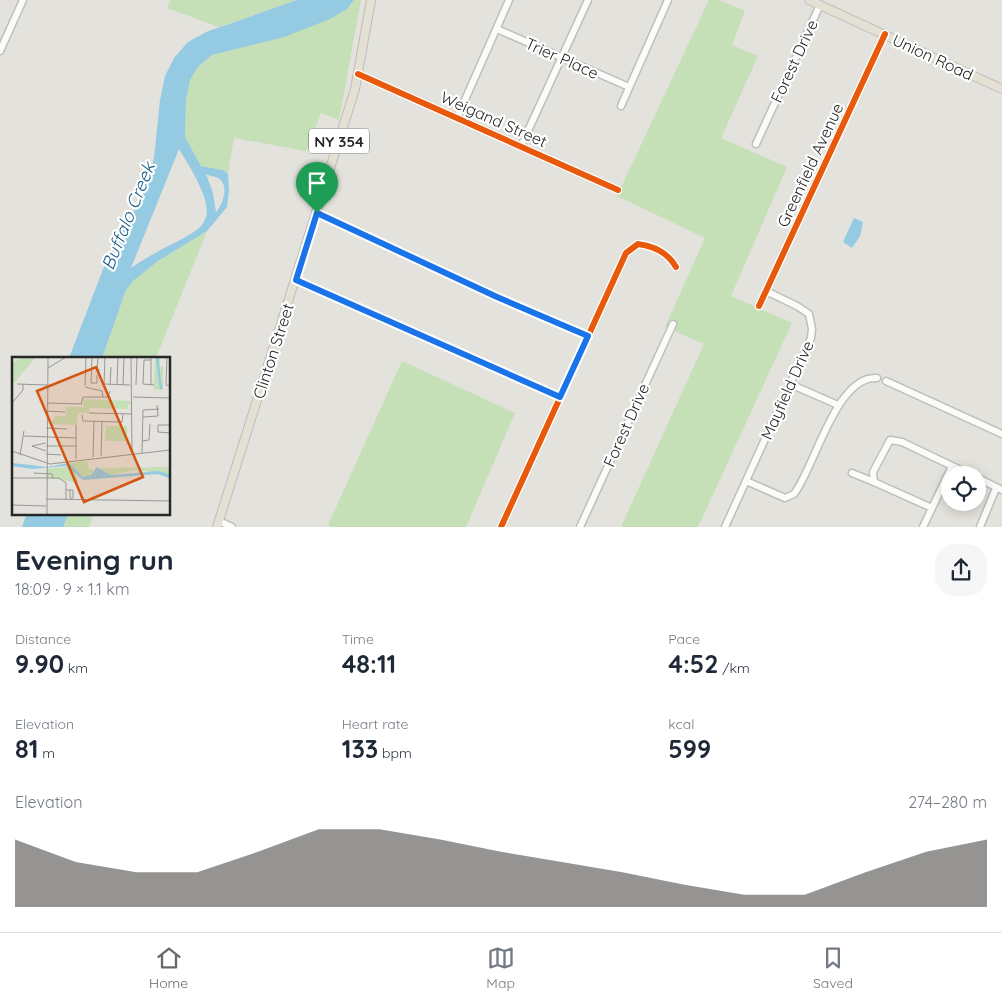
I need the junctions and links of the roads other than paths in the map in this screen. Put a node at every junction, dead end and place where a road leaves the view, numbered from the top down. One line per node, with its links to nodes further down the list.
1 (22, 0): 10 (street)
2 (371, 0): 12 (main road, Clinton Street / NY 354)
3 (509, 0): 8 (street)
4 (588, 0): 11 (street)
5 (668, 0): 13 (street)
6 (809, 0): 7 (main road, Union Road)
7 (820, 5): 9 (main road, Union Road); 17 (street, Forest Drive)
8 (497, 29): 11 (street, Trier Place); 16 (street)
9 (885, 34): 14 (main road, Union Road); 23 (street, Greenfield Avenue)
10 (0, 51)
11 (562, 58): 13 (street, Trier Place); 18 (street)
12 (358, 74): 16 (street, Weigand Street); 20 (main road, Clinton Street / NY 354)
13 (628, 87): 15 (street)
14 (1002, 90)
15 (621, 106)
16 (457, 118): 18 (street, Weigand Street)
17 (756, 144)
18 (521, 146): 19 (street, Weigand Street)
19 (618, 190)
20 (317, 213): 22 (main road, Clinton Street / NY 354); 26 (street)
21 (676, 267): 26 (street)
22 (296, 280): 30 (street); 41 (main road, Clinton Street / NY 354)
23 (766, 291): 24 (street, Greenfield Avenue); 29 (street, Mayfield Drive)
24 (759, 306)
25 (673, 324): 44 (street, Forest Drive)
26 (588, 336): 30 (street)
27 (877, 378): 31 (street)
28 (886, 381): 32 (street)
29 (790, 384): 31 (street); 35 (street, Mayfield Drive)
30 (560, 397): 43 (street)
31 (838, 405): 35 (street)
32 (1002, 434)
33 (952, 466): 36 (street)
34 (852, 473): 36 (street)
35 (746, 481): 45 (street, Mayfield Drive)
36 (874, 482): 40 (street)
37 (986, 482): 39 (street)
38 (941, 489): 40 (street)
39 (999, 489): 47 (street)
40 (932, 508): 46 (street)
41 (218, 524): 42 (street)
42 (232, 527)
43 (501, 527)
44 (580, 527)
45 (725, 527)
46 (924, 527)
47 (980, 527)

